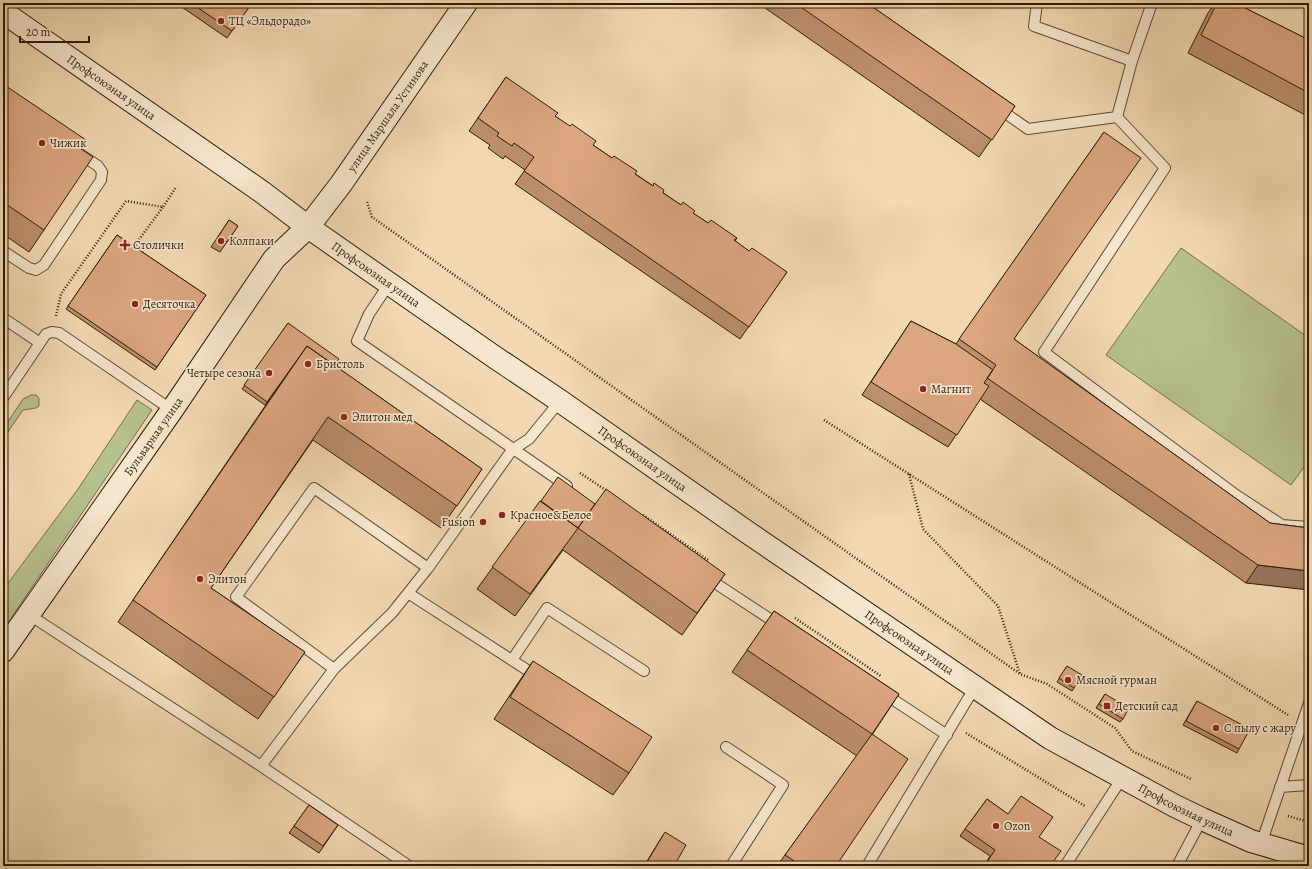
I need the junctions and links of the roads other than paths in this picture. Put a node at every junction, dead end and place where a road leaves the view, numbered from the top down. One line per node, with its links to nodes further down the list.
1 (466, 3): 9 (main road, улица Маршала Устинова)
2 (1037, 3): 5 (lane)
3 (1152, 3): 5 (lane)
4 (3, 12): 9 (main road, Профсоюзная улица)
5 (1132, 61): 7 (lane)
6 (990, 102): 7 (lane)
7 (1117, 116): 19 (lane)
8 (72, 149): 10 (lane)
9 (308, 227): 11 (main road, Профсоюзная улица); 16 (main road, Бульварная улица)
10 (3, 251)
11 (389, 284): 15 (main road, Профсоюзная улица); 17 (lane)
12 (3, 318): 13 (lane)
13 (40, 343): 14 (lane); 16 (lane)
14 (3, 398)
15 (560, 401): 17 (lane); 31 (main road, Профсоюзная улица)
16 (172, 410): 23 (main road, Бульварная улица)
17 (512, 450): 18 (lane); 20 (lane)
18 (579, 493)
19 (1309, 527)
20 (428, 568): 22 (lane); 27 (lane)
21 (699, 572): 24 (lane)
22 (408, 593): 26 (lane); 27 (lane)
23 (28, 614): 25 (main road, Бульварная улица); 35 (lane)
24 (786, 629)
25 (3, 651)
26 (512, 660): 28 (lane); 29 (lane)
27 (334, 669): 35 (lane)
28 (644, 671)
29 (544, 680)
30 (873, 686): 33 (lane)
31 (975, 687): 33 (lane); 36 (main road, Профсоюзная улица)
32 (1309, 703): 38 (lane)
33 (946, 735): 44 (lane)
34 (726, 747): 43 (lane)
35 (261, 766): 42 (lane)
36 (1122, 778): 39 (main road, Профсоюзная улица); 45 (lane)
37 (1309, 785): 38 (lane)
38 (1280, 787): 40 (lane)
39 (1202, 819): 40 (main road, Профсоюзная улица); 46 (lane)
40 (1261, 844): 41 (main road, Профсоюзная улица)
41 (1309, 858)
42 (409, 866)
43 (731, 866)
44 (866, 866)
45 (1065, 866)
46 (1177, 866)

